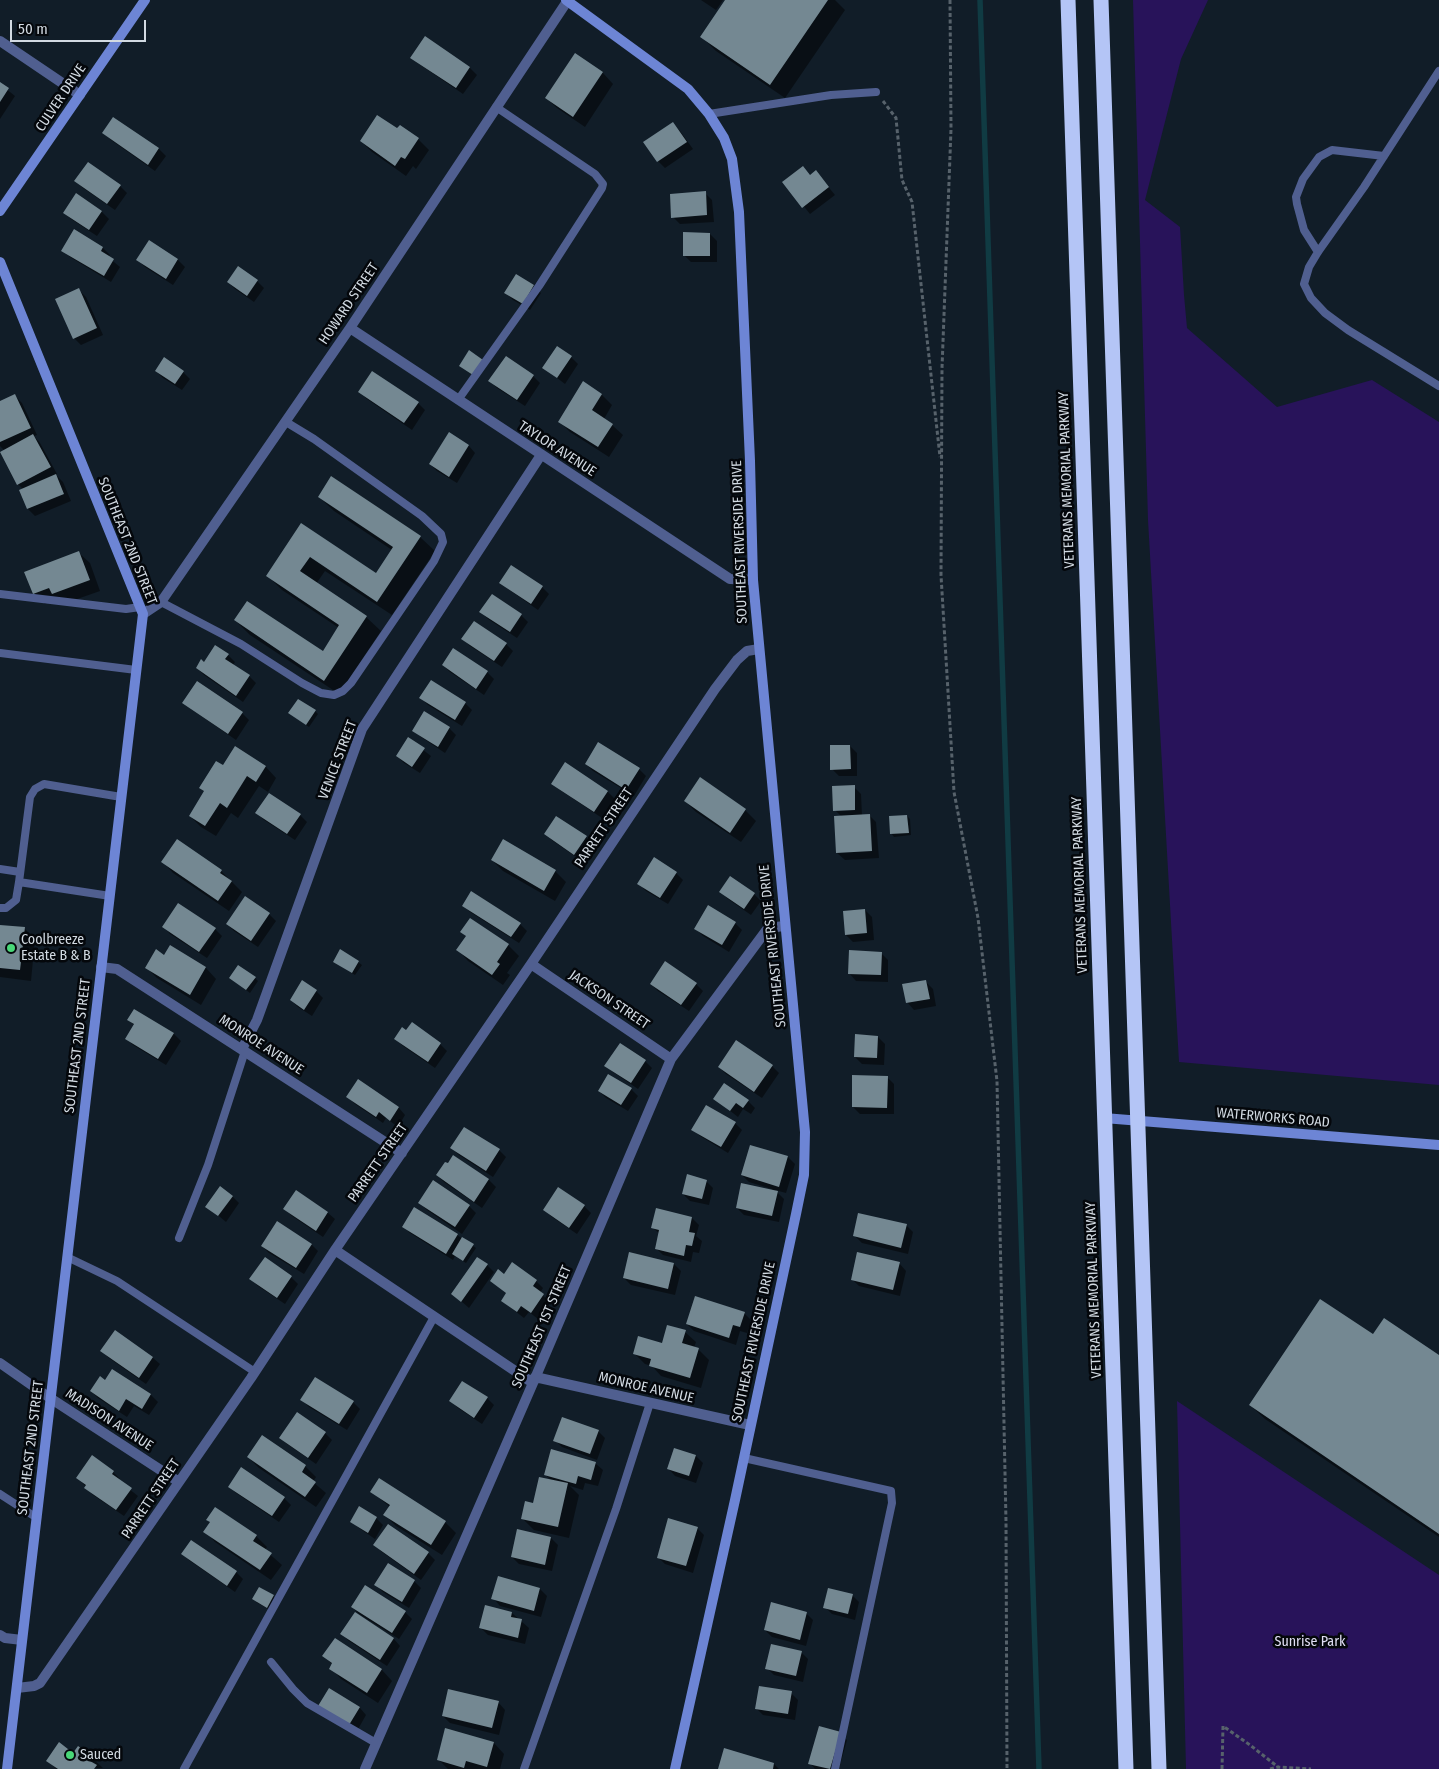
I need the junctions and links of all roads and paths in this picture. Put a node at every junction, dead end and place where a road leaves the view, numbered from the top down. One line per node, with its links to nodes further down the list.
1 (145, 0): 9 (street, CULVER DRIVE)
2 (567, 0): 10 (street, HOWARD STREET); 11 (street, SOUTHEAST RIVERSIDE DRIVE)
3 (950, 0): 21 (path)
4 (1068, 0): 40 (highway, VETERANS MEMORIAL PARKWAY)
5 (1101, 0): 41 (highway)
6 (0, 41): 9 (street)
7 (1439, 71): 12 (lane)
8 (876, 92): 11 (lane); 21 (path)
9 (80, 95): 13 (street, CULVER DRIVE)
10 (496, 107): 16 (street, HOWARD STREET); 18 (lane)
11 (709, 114): 22 (street, SOUTHEAST RIVERSIDE DRIVE)
12 (1384, 156): 14 (lane); 14 (lane)
13 (0, 211)
14 (1318, 252): 17 (lane)
15 (0, 262): 25 (street, SOUTHEAST 2ND STREET)
16 (350, 328): 18 (street, TAYLOR AVENUE); 19 (street, HOWARD STREET)
17 (1439, 386)
18 (458, 400): 20 (street, TAYLOR AVENUE)
19 (286, 422): 24 (street, HOWARD STREET); 24 (lane)
20 (541, 455): 22 (street, TAYLOR AVENUE); 38 (street, VENICE STREET)
21 (941, 472): 70 (path)
22 (753, 580): 26 (street, SOUTHEAST RIVERSIDE DRIVE)
23 (0, 594): 25 (lane)
24 (161, 602): 25 (street, HOWARD STREET)
25 (141, 610): 28 (street, SOUTHEAST 2ND STREET)
26 (759, 649): 35 (street, SOUTHEAST RIVERSIDE DRIVE); 36 (street, PARRETT STREET)
27 (0, 653): 28 (lane)
28 (136, 670): 29 (street, SOUTHEAST 2ND STREET)
29 (121, 798): 31 (lane); 33 (street, SOUTHEAST 2ND STREET)
30 (0, 869): 31 (lane)
31 (20, 872): 32 (lane)
32 (19, 882): 33 (lane); 34 (lane)
33 (110, 896): 37 (street, SOUTHEAST 2ND STREET)
34 (0, 908)
35 (784, 926): 39 (street, SOUTHEAST 1ST STREET); 53 (street, SOUTHEAST RIVERSIDE DRIVE)
36 (531, 964): 39 (street, JACKSON STREET); 43 (street, PARRETT STREET)
37 (102, 967): 38 (street, MONROE AVENUE); 46 (street, SOUTHEAST 2ND STREET)
38 (244, 1050): 43 (street, MONROE AVENUE); 44 (lane)
39 (671, 1059): 50 (street, SOUTHEAST 1ST STREET)
40 (1104, 1118): 41 (street, WATERWORKS ROAD); 71 (highway, VETERANS MEMORIAL PARKWAY)
41 (1138, 1120): 42 (street, WATERWORKS ROAD); 72 (highway)
42 (1439, 1145)
43 (402, 1153): 45 (street, PARRETT STREET)
44 (180, 1238)
45 (335, 1250): 47 (street, MONROE AVENUE); 49 (street, PARRETT STREET)
46 (67, 1257): 49 (lane); 51 (street, SOUTHEAST 2ND STREET)
47 (434, 1317): 50 (street, MONROE AVENUE); 65 (lane)
48 (0, 1363): 51 (street, MADISON AVENUE)
49 (254, 1372): 55 (street, PARRETT STREET)
50 (534, 1380): 52 (street, MONROE AVENUE); 62 (street, SOUTHEAST 1ST STREET)
51 (50, 1398): 55 (street, MADISON AVENUE); 57 (street, SOUTHEAST 2ND STREET)
52 (650, 1403): 53 (street, MONROE AVENUE); 67 (lane)
53 (750, 1425): 54 (street, SOUTHEAST RIVERSIDE DRIVE)
54 (744, 1458): 68 (street, SOUTHEAST RIVERSIDE DRIVE); 69 (lane)
55 (178, 1482): 61 (street, PARRETT STREET)
56 (0, 1494): 57 (lane)
57 (37, 1518): 59 (street, SOUTHEAST 2ND STREET)
58 (0, 1635): 59 (street)
59 (22, 1640): 61 (street, SOUTHEAST 2ND STREET)
60 (271, 1662): 62 (lane)
61 (17, 1688): 64 (street, SOUTHEAST 2ND STREET)
62 (376, 1743): 66 (street, SOUTHEAST 1ST STREET)
63 (1278, 1767): 73 (path); 74 (path); 75 (path)
64 (7, 1769)
65 (184, 1769)
66 (364, 1769)
67 (524, 1769)
68 (675, 1769)
69 (835, 1769)
70 (1007, 1769)
71 (1126, 1769)
72 (1159, 1769)
73 (1222, 1769)
74 (1270, 1769)
75 (1311, 1769)

